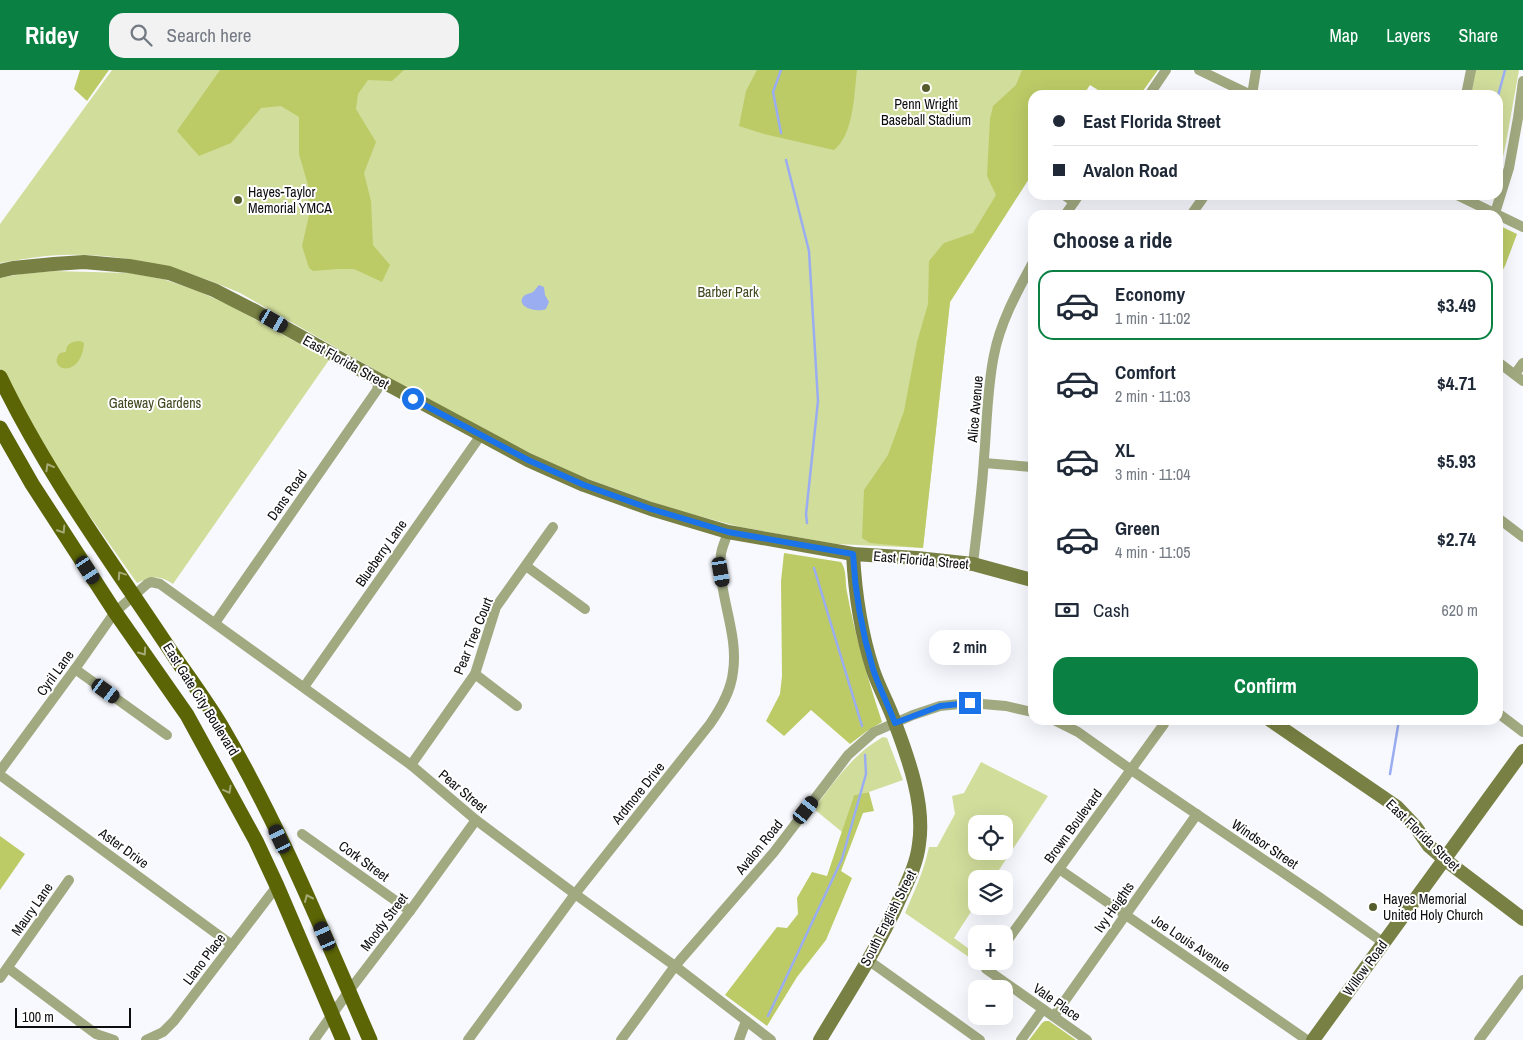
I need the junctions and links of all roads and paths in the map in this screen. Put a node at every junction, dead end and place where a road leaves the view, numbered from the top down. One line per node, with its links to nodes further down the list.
1 (1166, 70): 6 (street)
2 (1199, 70): 7 (street)
3 (1256, 70): 8 (street)
4 (1471, 70): 9 (street)
5 (1523, 81): 10 (street)
6 (1152, 90)
7 (1241, 90)
8 (1253, 90)
9 (1467, 90)
10 (1521, 118): 11 (street)
11 (1503, 187)
12 (1468, 200): 13 (street)
13 (1489, 210)
14 (1503, 217): 15 (street)
15 (1523, 227)
16 (1028, 271): 26 (street, Alice Avenue)
17 (0, 272): 22 (main road, East Florida Street)
18 (1523, 363): 21 (street)
19 (1503, 366): 21 (street)
20 (0, 377): 28 (main road, East Gate City Boulevard, one-way to 20)
21 (1519, 378)
22 (379, 380): 25 (main road, East Florida Street); 40 (street, Dans Road)
23 (0, 417): 28 (main road)
24 (0, 428): 39 (main road, East Gate City Boulevard, one-way to 39)
25 (481, 436): 31 (main road, East Florida Street); 43 (street, Blueberry Lane)
26 (984, 463): 27 (street); 34 (street, Alice Avenue)
27 (1028, 467)
28 (75, 508): 37 (main road, East Gate City Boulevard, one-way to 28)
29 (1503, 522): 32 (street)
30 (553, 527): 35 (street, Pear Tree Court)
31 (728, 532): 33 (main road, East Florida Street); 65 (street, Ardmore Drive)
32 (1523, 537)
33 (853, 554): 34 (main road, East Florida Street); 47 (main road, South English Street)
34 (973, 564): 36 (main road, East Florida Street)
35 (526, 566): 38 (street); 42 (street, Pear Tree Court)
36 (1028, 579)
37 (134, 595): 39 (street, Cyril Lane); 40 (street, Pear Street); 79 (main road, East Gate City Boulevard, one-way to 37)
38 (585, 610)
39 (115, 612): 41 (street, Cyril Lane); 64 (main road, East Gate City Boulevard, one-way to 64)
40 (215, 623): 43 (street, Pear Street)
41 (76, 669): 52 (street); 56 (street, Cyril Lane)
42 (475, 674): 44 (street); 54 (street, Pear Tree Court)
43 (304, 687): 54 (street, Pear Street)
44 (517, 706)
45 (1028, 711): 47 (street, Avalon Road)
46 (1503, 717): 51 (street)
47 (895, 723): 73 (main road, South English Street); 74 (street, Avalon Road)
48 (1064, 725): 55 (street)
49 (1163, 725): 55 (street, Brown Boulevard)
50 (1277, 725): 61 (main road, East Florida Street)
51 (1523, 732)
52 (167, 735)
53 (1523, 751): 61 (main road, Willow Road)
54 (411, 765): 59 (street, Pear Street)
55 (1130, 769): 58 (street, Windsor Street); 62 (street, Brown Boulevard)
56 (0, 771)
57 (0, 774): 72 (street, Aster Drive)
58 (1197, 814): 67 (street, Ivy Heights); 71 (street, Windsor Street)
59 (476, 820): 65 (street, Pear Street); 66 (street, Moody Street)
60 (302, 834): 66 (street, Cork Street)
61 (1444, 859): 68 (main road, East Florida Street); 71 (main road, Willow Road)
62 (1059, 869): 67 (street, Joe Louis Avenue); 69 (street, Brown Boulevard)
63 (69, 880): 75 (street, Maury Lane)
64 (277, 886): 70 (main road, East Gate City Boulevard); 72 (street, Llano Place)
65 (575, 894): 74 (street, Pear Street); 91 (street, Ardmore Drive)
66 (410, 911): 79 (street, Moody Street)
67 (1126, 916): 82 (street, Ivy Heights); 99 (street, Joe Louis Avenue)
68 (1523, 919)
69 (1013, 933)
70 (301, 943): 79 (main road); 81 (main road, East Gate City Boulevard)
71 (1384, 943): 100 (main road, Willow Road)
72 (232, 945): 86 (street, Llano Place)
73 (868, 960): 95 (main road, South English Street); 96 (street)
74 (675, 966): 83 (street, Pear Street); 92 (street, Avalon Road)
75 (8, 968): 77 (street, Maury Lane); 84 (street)
76 (995, 970): 80 (street, Vale Place)
77 (0, 978)
78 (1523, 980): 101 (street)
79 (349, 991): 81 (street, Moody Street); 90 (main road, East Gate City Boulevard)
80 (1043, 1009): 82 (street, Vale Place); 97 (street)
81 (332, 1016): 87 (street, Moody Street); 88 (main road, East Gate City Boulevard); 89 (main road)
82 (1054, 1016): 98 (street, Vale Place)
83 (746, 1021): 93 (street); 94 (street, Pear Street)
84 (93, 1037): 85 (street)
85 (114, 1040)
86 (146, 1040)
87 (314, 1040)
88 (343, 1040)
89 (364, 1040)
90 (370, 1040)
91 (468, 1040)
92 (621, 1040)
93 (739, 1040)
94 (771, 1040)
95 (820, 1040)
96 (980, 1040)
97 (1021, 1040)
98 (1087, 1040)
99 (1307, 1040)
100 (1313, 1040)
101 (1479, 1040)

